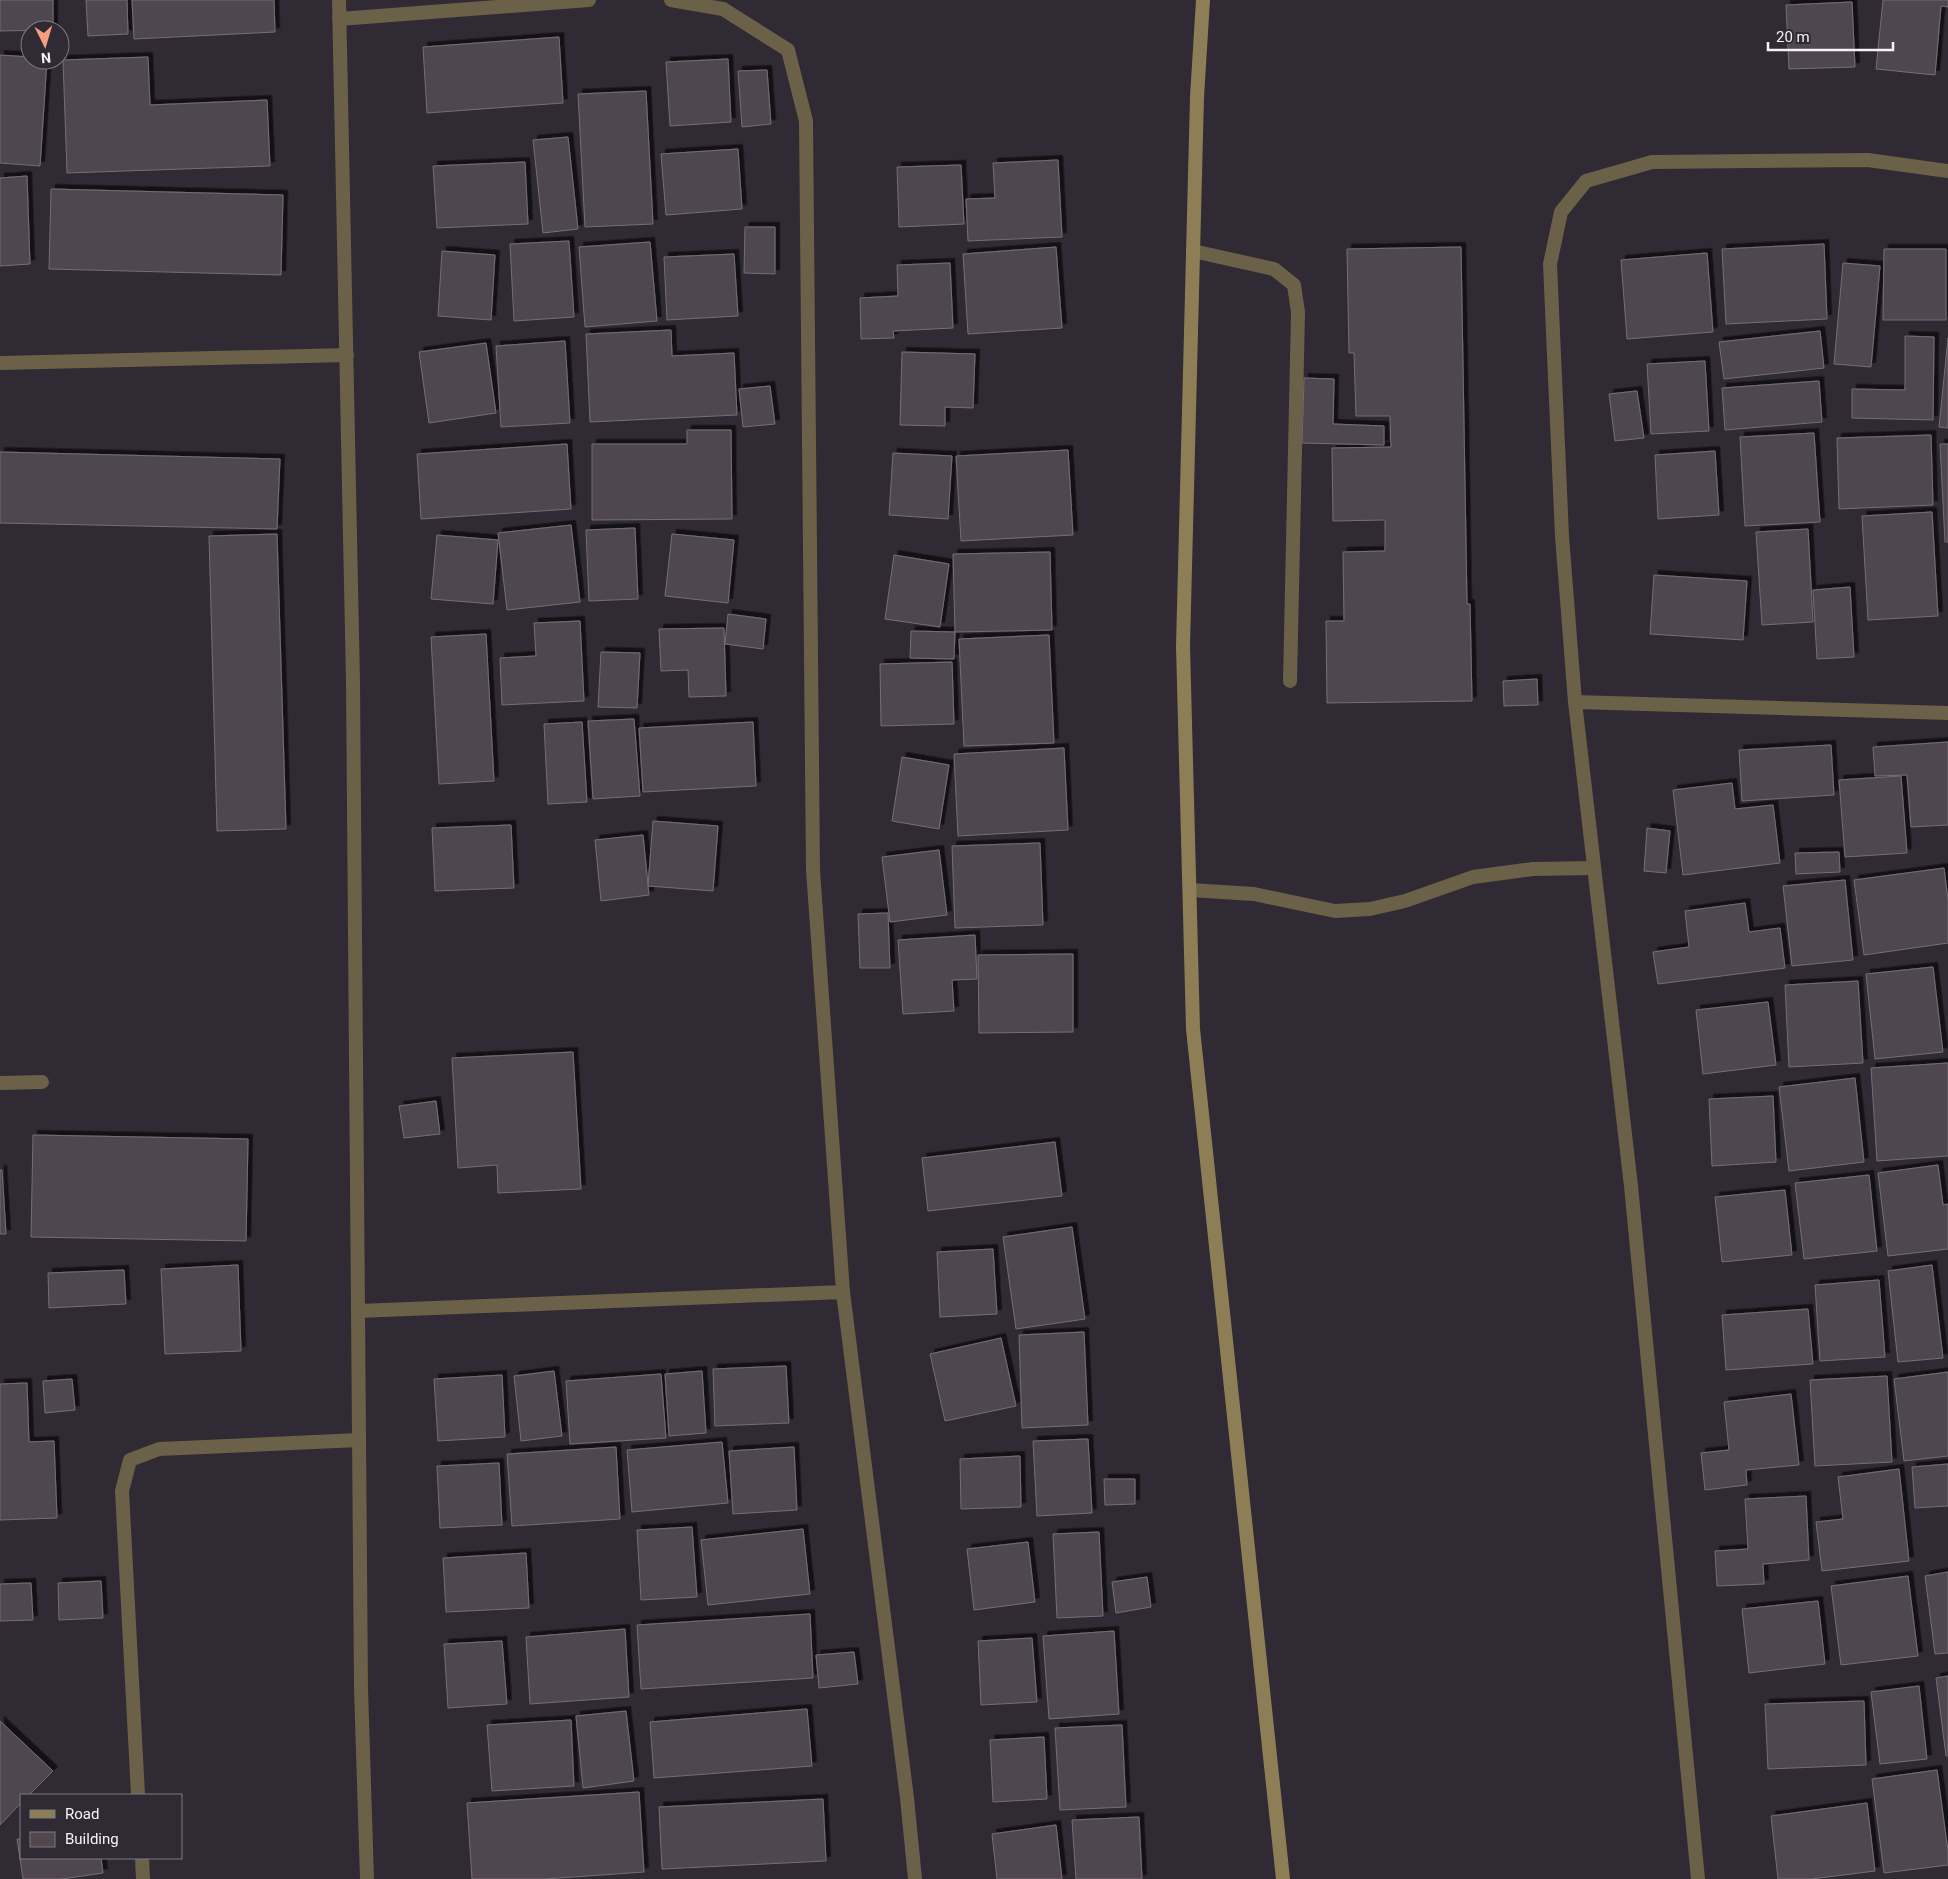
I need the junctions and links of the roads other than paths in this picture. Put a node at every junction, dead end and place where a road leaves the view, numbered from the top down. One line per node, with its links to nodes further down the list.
1 (338, 0): 5 (street)
2 (589, 0): 5 (street)
3 (671, 0): 17 (street)
4 (1203, 0): 7 (main road)
5 (339, 18): 8 (street)
6 (1948, 170): 11 (street)
7 (1193, 251): 10 (street); 14 (main road)
8 (347, 355): 9 (street); 18 (street)
9 (0, 363)
10 (1290, 681)
11 (1574, 702): 12 (street); 13 (street)
12 (1948, 713)
13 (1594, 868): 14 (street); 26 (street)
14 (1190, 890): 25 (main road)
15 (42, 1082): 16 (street)
16 (0, 1083)
17 (842, 1292): 18 (street); 24 (street)
18 (358, 1311): 19 (street)
19 (359, 1440): 20 (street); 23 (street)
20 (138, 1794)
21 (142, 1859): 22 (street)
22 (143, 1879)
23 (367, 1879)
24 (915, 1879)
25 (1283, 1879)
26 (1698, 1879)

